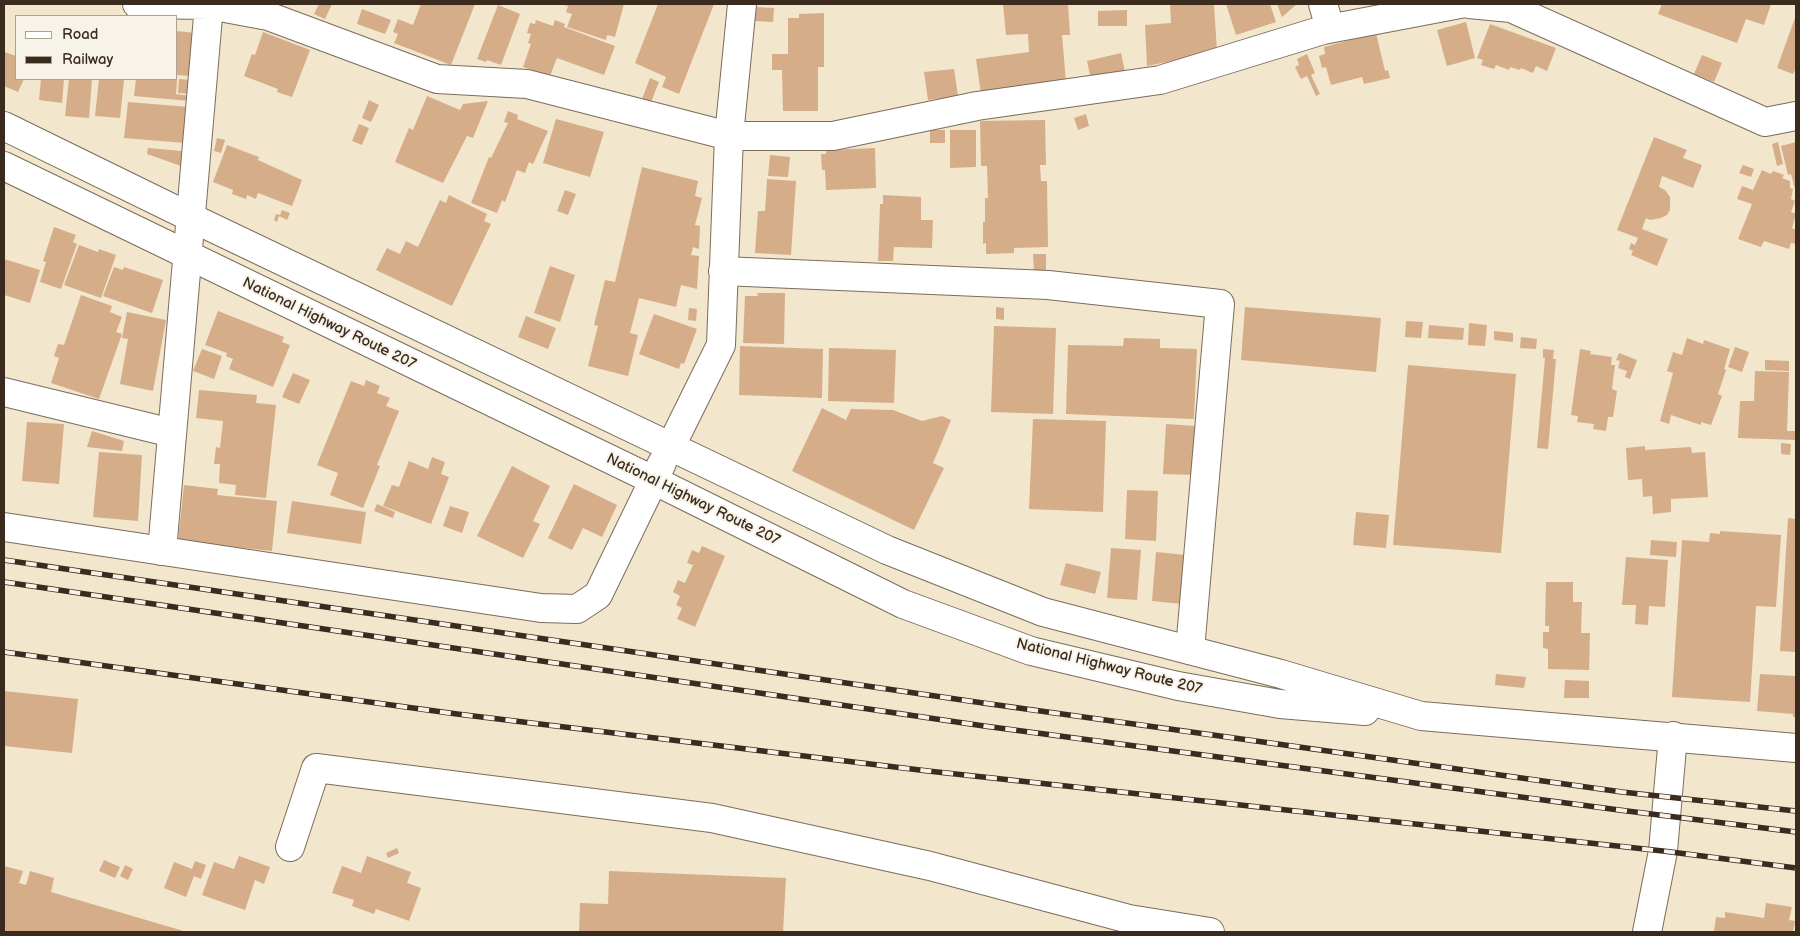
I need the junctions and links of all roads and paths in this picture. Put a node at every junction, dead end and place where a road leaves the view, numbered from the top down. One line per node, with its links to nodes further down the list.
1 (137, 4): 5 (street)
2 (742, 4): 9 (street)
3 (1460, 4): 6 (street)
4 (1469, 4): 7 (street)
5 (210, 5): 9 (street); 11 (street)
6 (1327, 16): 9 (street)
7 (1796, 116)
8 (4, 126): 11 (street)
9 (728, 136): 13 (street)
10 (4, 166): 12 (street, National Highway Route 207)
11 (192, 218): 12 (street); 16 (street)
12 (188, 256): 15 (street); 17 (street, National Highway Route 207)
13 (723, 271): 16 (street); 20 (street)
14 (4, 392): 15 (street)
15 (172, 433): 19 (street)
16 (671, 446): 17 (street); 20 (street)
17 (653, 480): 19 (street); 21 (street, National Highway Route 207)
18 (4, 527): 19 (street)
19 (162, 551)
20 (1190, 650): 21 (street)
21 (1422, 716): 22 (street)
22 (1673, 736): 23 (street); 26 (street)
23 (1796, 748)
24 (290, 848): 25 (street)
25 (1210, 932)
26 (1648, 932)

